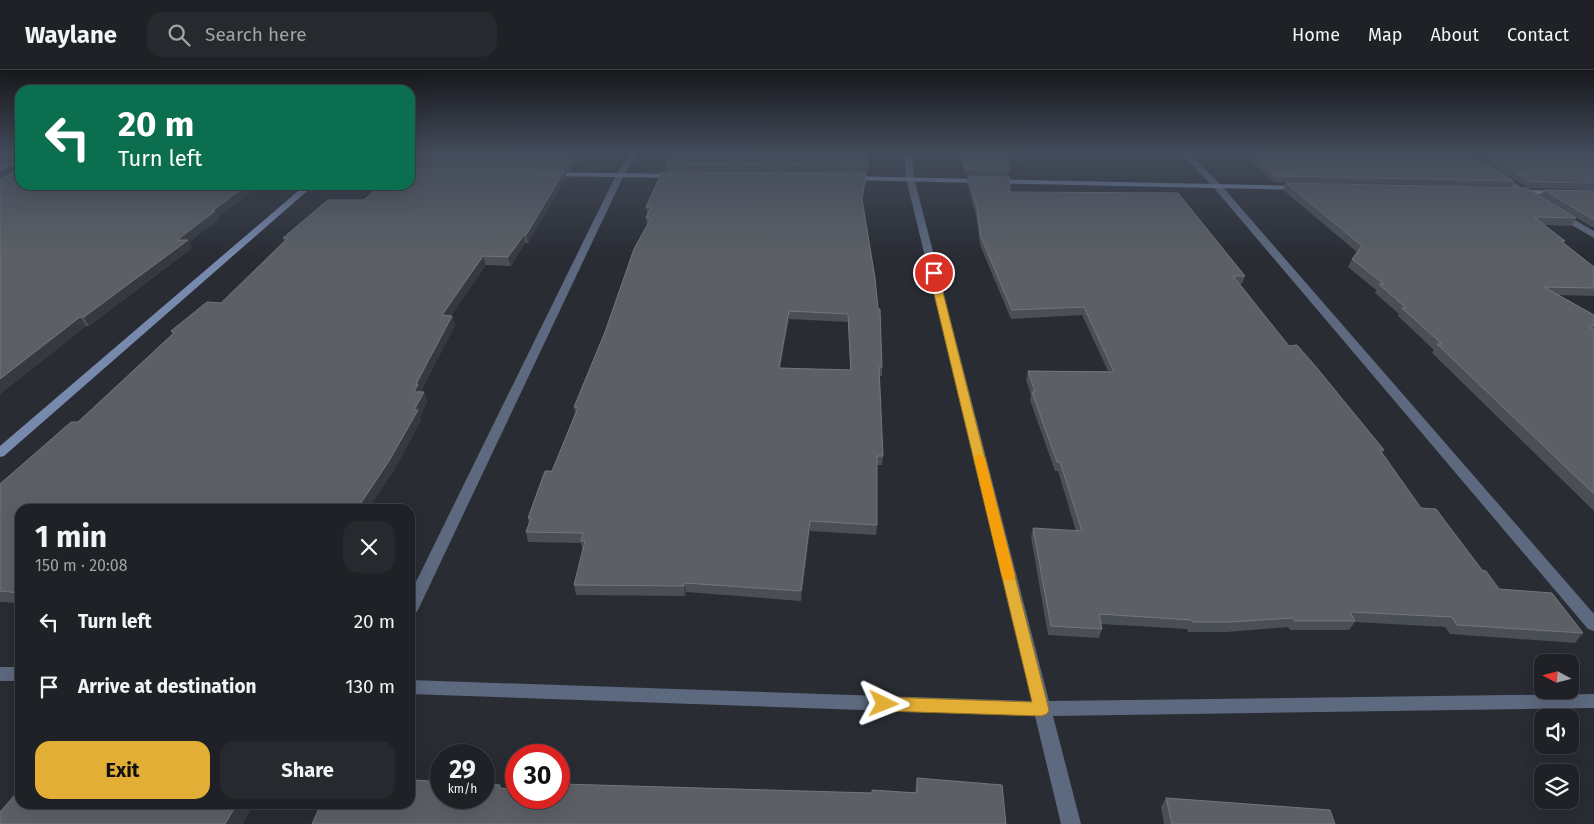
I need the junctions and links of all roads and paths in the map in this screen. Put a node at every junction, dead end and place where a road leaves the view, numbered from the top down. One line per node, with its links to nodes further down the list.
1 (614, 188): 13 (street)
2 (913, 188): 19 (street)
3 (1219, 188): 14 (street)
4 (1518, 188): 7 (street)
5 (304, 190): 12 (main road)
6 (1505, 192): 7 (main road)
7 (1524, 192): 8 (main road); 9 (street)
8 (1594, 193)
9 (1540, 202)
10 (1548, 207): 11 (street)
11 (1594, 235)
12 (0, 453)
13 (415, 600)
14 (1594, 625)
15 (0, 674): 16 (street)
16 (15, 674)
17 (415, 687): 19 (street)
18 (1594, 701): 19 (street)
19 (1041, 710): 20 (street)
20 (1071, 824)

